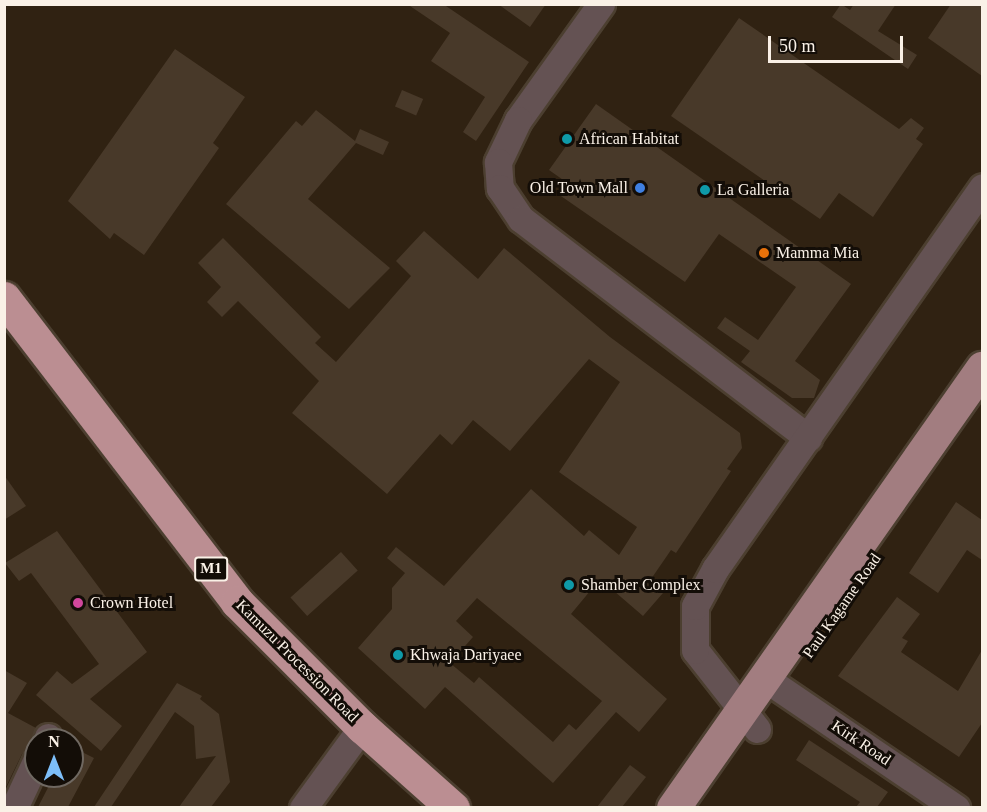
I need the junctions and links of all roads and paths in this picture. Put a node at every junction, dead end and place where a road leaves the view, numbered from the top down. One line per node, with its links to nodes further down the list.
1 (601, 4): 6 (street)
2 (982, 187): 6 (street)
3 (4, 298): 9 (highway, Kamuzu Procession Road / M1)
4 (982, 368): 7 (main road)
5 (982, 404): 7 (main road, Paul Kagame Road)
6 (808, 438): 8 (street)
7 (774, 685): 8 (main road, Paul Kagame Road); 16 (street, Kirk Road)
8 (750, 721): 14 (main road); 15 (main road, Paul Kagame Road)
9 (362, 727): 12 (street); 13 (highway, Kamuzu Procession Road / M1)
10 (24, 786): 11 (street)
11 (14, 807)
12 (303, 807)
13 (453, 807)
14 (673, 807)
15 (700, 807)
16 (956, 807)

